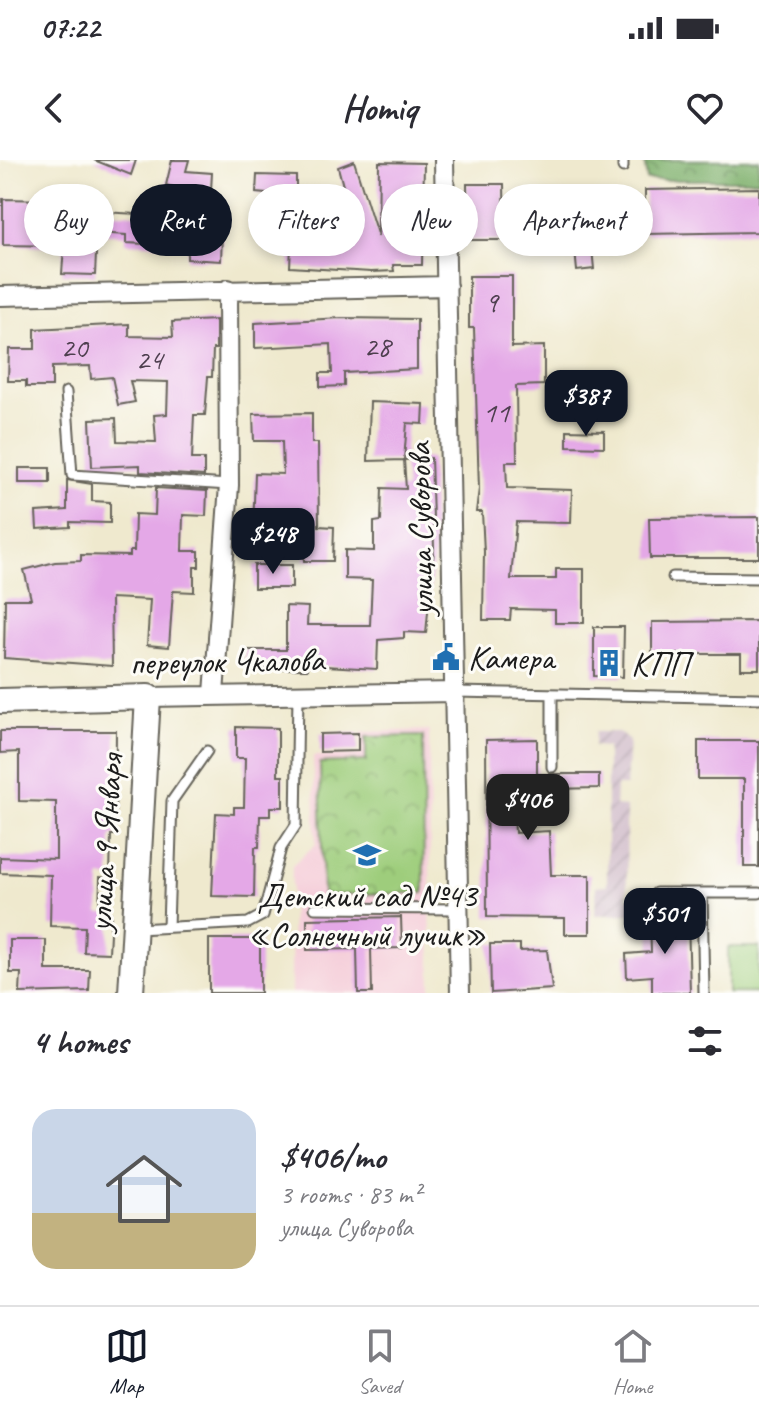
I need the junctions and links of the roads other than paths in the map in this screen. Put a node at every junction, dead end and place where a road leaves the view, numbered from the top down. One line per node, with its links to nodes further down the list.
1 (444, 160): 2 (street, улица Суворова)
2 (447, 286): 3 (street); 9 (street, улица Суворова)
3 (228, 289): 4 (street); 6 (street)
4 (0, 296)
5 (66, 392): 6 (lane)
6 (229, 485): 10 (street)
7 (673, 577): 8 (lane)
8 (759, 578)
9 (455, 692): 11 (street, переулок Чкалова); 12 (lane); 22 (street, улица Суворова)
10 (214, 694): 11 (street, переулок Чкалова); 13 (street, переулок Чкалова)
11 (298, 694): 23 (lane)
12 (552, 695): 14 (lane); 17 (lane)
13 (148, 697): 15 (street, переулок Чкалова); 24 (street, улица 9 Января)
14 (759, 698)
15 (0, 701)
16 (207, 751): 23 (lane)
17 (552, 767)
18 (656, 893): 19 (lane)
19 (702, 893): 20 (lane); 27 (lane)
20 (759, 893)
21 (315, 908): 22 (lane)
22 (458, 909): 26 (street, улица Суворова)
23 (168, 927): 24 (lane)
24 (132, 929): 25 (street, улица 9 Января)
25 (131, 993)
26 (460, 993)
27 (704, 993)

